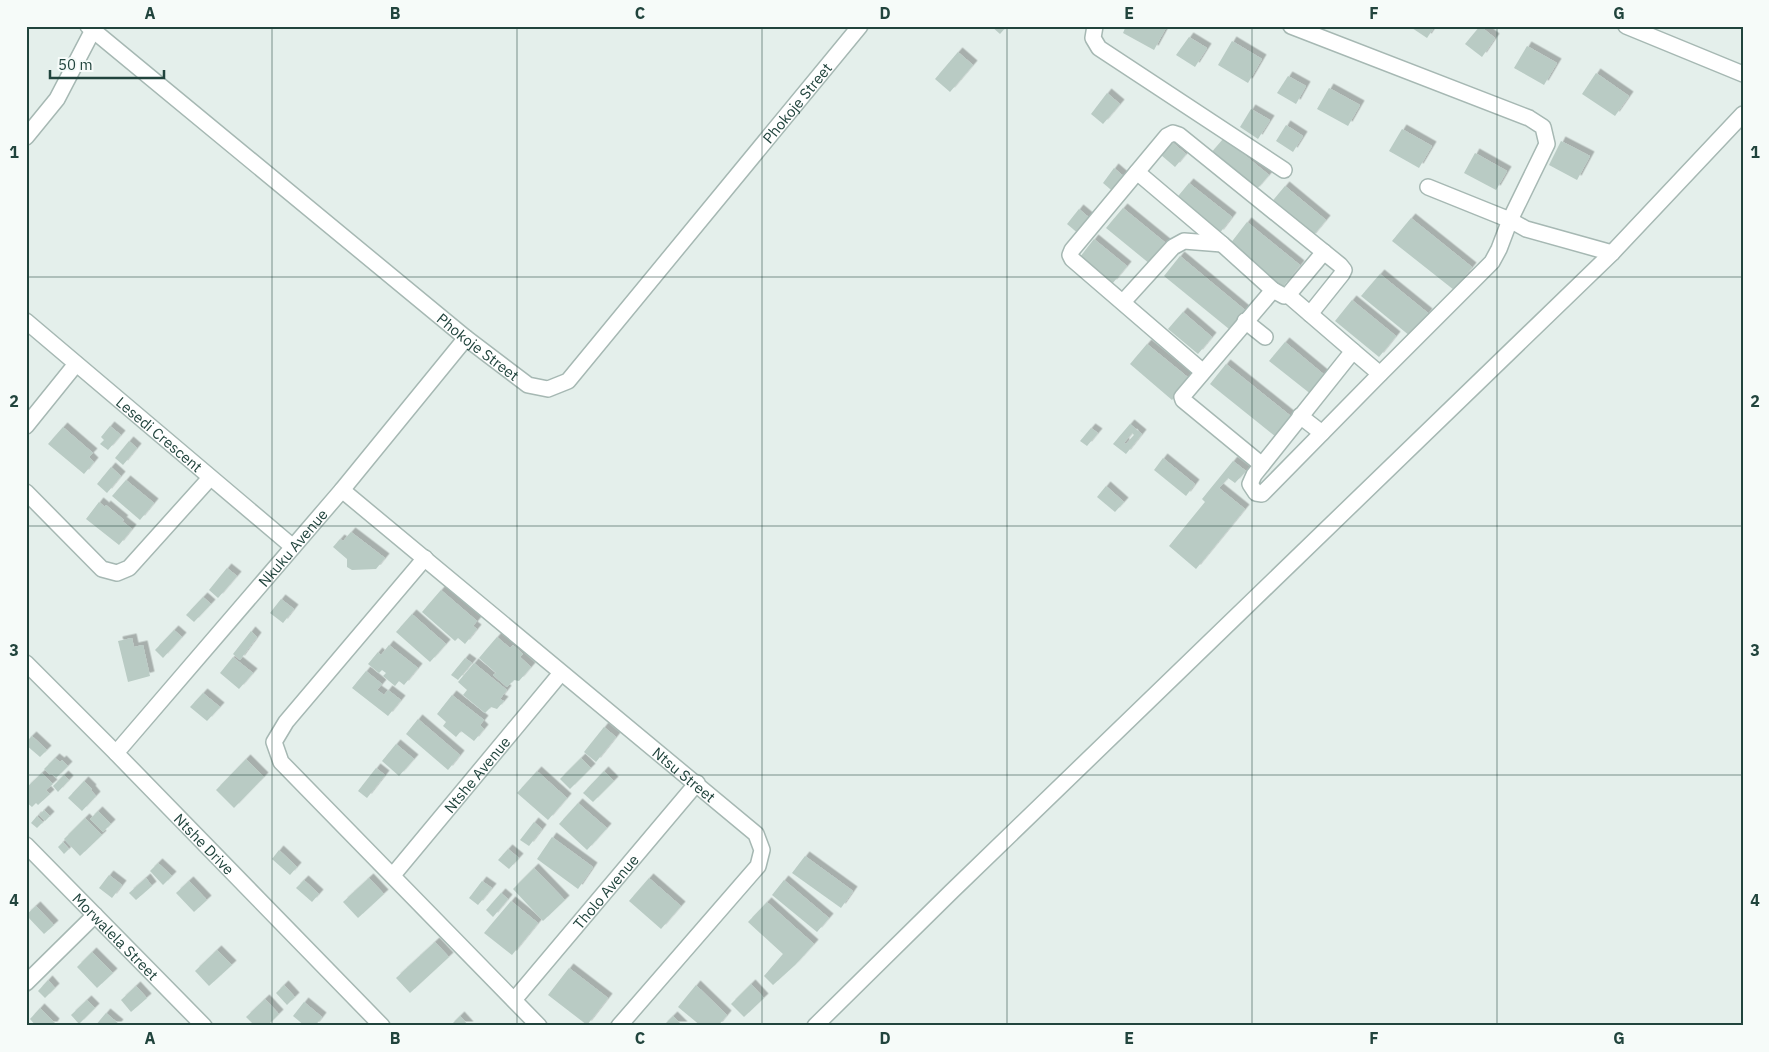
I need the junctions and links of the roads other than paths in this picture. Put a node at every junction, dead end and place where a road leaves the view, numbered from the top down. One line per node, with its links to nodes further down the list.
1 (860, 26): 23 (street, Phokoje Street)
2 (1095, 26): 9 (street)
3 (1291, 26): 12 (street)
4 (1626, 26): 6 (street)
5 (90, 28): 8 (street); 23 (street, Phokoje Street)
6 (1743, 74)
7 (1743, 114): 15 (street)
8 (26, 137)
9 (1284, 170)
10 (1137, 172): 13 (street); 14 (street); 18 (street)
11 (1428, 187): 12 (street)
12 (1510, 220): 15 (street); 27 (street)
13 (1222, 244): 16 (street); 18 (street)
14 (1324, 252): 17 (street); 19 (street)
15 (1612, 253): 50 (street)
16 (1273, 290): 17 (street); 21 (street)
17 (1288, 295): 19 (street)
18 (1123, 302): 26 (street)
19 (1310, 314): 24 (street)
20 (26, 321): 25 (street, Lesedi Crescent)
21 (1245, 321): 22 (street); 26 (street)
22 (1265, 337)
23 (466, 338): 33 (street, Nkuku Avenue)
24 (1352, 351): 27 (street); 28 (street)
25 (76, 364): 29 (street); 32 (street, Lesedi Crescent)
26 (1202, 371): 31 (street)
27 (1380, 374): 30 (street)
28 (1300, 416): 30 (street); 31 (street)
29 (26, 426)
30 (1322, 433): 31 (street)
31 (1262, 466)
32 (210, 478): 34 (street); 35 (street, Lesedi Crescent)
33 (342, 490): 35 (street, Nkuku Avenue); 36 (street, Ntsu Street)
34 (26, 492)
35 (293, 547): 39 (street, Nkuku Avenue)
36 (425, 558): 38 (street, Ntsu Street); 42 (street)
37 (26, 663): 39 (street, Ntshe Drive)
38 (561, 673): 40 (street, Ntsu Street); 42 (street, Ntshe Avenue)
39 (116, 753): 47 (street, Ntshe Drive)
40 (697, 783): 45 (street, Tholo Avenue); 49 (street, Ntsu Street)
41 (26, 845): 43 (street, Morwalela Street)
42 (393, 875): 45 (street)
43 (95, 915): 44 (street); 46 (street, Morwalela Street)
44 (26, 983)
45 (514, 1000): 48 (street)
46 (198, 1024)
47 (382, 1026)
48 (539, 1026)
49 (619, 1026)
50 (814, 1026)

